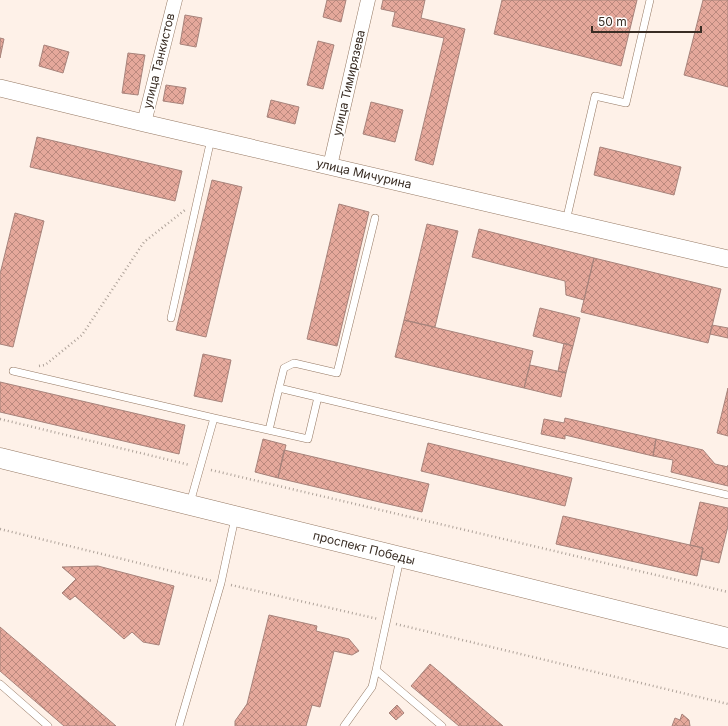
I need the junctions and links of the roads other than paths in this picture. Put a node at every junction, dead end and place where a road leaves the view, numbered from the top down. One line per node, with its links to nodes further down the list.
1 (175, 0): 5 (street, улица Танкистов)
2 (368, 0): 7 (street, улица Тимирязева)
3 (650, 0): 9 (lane)
4 (0, 88): 5 (street, улица Мичурина)
5 (144, 123): 6 (street, улица Мичурина)
6 (212, 138): 7 (street, улица Мичурина); 11 (lane)
7 (330, 166): 9 (street, улица Мичурина)
8 (375, 218): 13 (lane)
9 (566, 221): 10 (street, улица Мичурина)
10 (728, 259)
11 (171, 318)
12 (13, 371): 15 (lane)
13 (280, 388): 14 (lane); 16 (lane)
14 (318, 397): 16 (lane); 18 (lane)
15 (214, 418): 16 (lane); 19 (lane)
16 (270, 430)
17 (0, 458): 19 (main road, проспект Победы)
18 (728, 495)
19 (190, 505): 20 (main road, проспект Победы)
20 (236, 516): 21 (main road, проспект Победы); 26 (lane)
21 (401, 557): 22 (main road, проспект Победы); 23 (lane)
22 (728, 638)
23 (376, 670): 27 (lane); 28 (lane)
24 (0, 684): 25 (lane)
25 (48, 726)
26 (179, 726)
27 (344, 726)
28 (442, 726)

